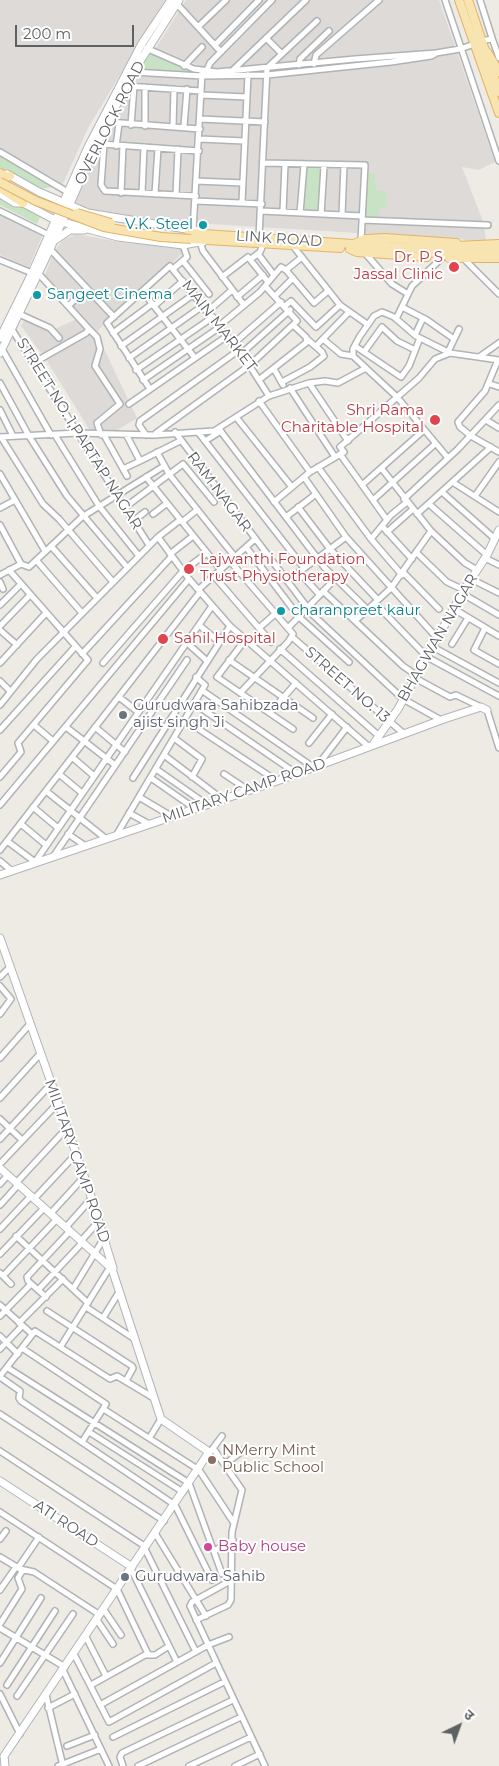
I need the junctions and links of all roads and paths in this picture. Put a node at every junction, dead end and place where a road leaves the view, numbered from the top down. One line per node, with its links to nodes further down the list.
1 (226, 0): 12 (street)
2 (259, 0): 16 (street)
3 (272, 0): 21 (street)
4 (306, 0): 14 (street)
5 (379, 0): 25 (street)
6 (445, 0): 20 (street)
7 (459, 0): 17 (main road)
8 (468, 0): 17 (main road)
9 (480, 0): 15 (street)
10 (176, 1): 12 (street); 18 (street, OVERLOCK ROAD)
11 (316, 20): 23 (street)
12 (198, 27): 16 (street)
13 (329, 31): 26 (street)
14 (266, 38): 23 (street); 29 (street)
15 (492, 38): 17 (street); 24 (street)
16 (214, 45): 21 (street)
17 (480, 45): 20 (street); 24 (main road); 39 (main road); 42 (main road)
18 (144, 47): 27 (street); 30 (street, OVERLOCK ROAD); 60 (street, OVERLOCK ROAD)
19 (202, 47): 27 (street)
20 (460, 50): 22 (street); 64 (street)
21 (221, 52): 32 (street)
22 (436, 53): 25 (street); 34 (street)
23 (281, 54): 28 (street)
24 (498, 61): 31 (main road)
25 (314, 64): 26 (street)
26 (299, 65): 28 (street)
27 (184, 66): 32 (street)
28 (267, 68): 29 (street); 34 (street)
29 (231, 71): 32 (street)
30 (133, 72): 32 (street); 35 (street, OVERLOCK ROAD)
31 (499, 72)
32 (203, 74): 33 (street); 40 (street)
33 (248, 75): 34 (street); 41 (street)
34 (267, 75): 46 (street)
35 (130, 86): 36 (street); 45 (street, OVERLOCK ROAD); 48 (street)
36 (145, 87): 37 (street); 49 (street)
37 (174, 89): 38 (street); 50 (street)
38 (186, 89): 40 (street); 51 (street)
39 (499, 92)
40 (201, 93): 41 (street); 43 (street)
41 (247, 97): 44 (street)
42 (499, 113)
43 (200, 119): 44 (street); 52 (street)
44 (245, 121): 46 (street); 54 (street)
45 (109, 122): 47 (street); 55 (street, OVERLOCK ROAD)
46 (265, 122): 65 (street)
47 (119, 124): 48 (street); 56 (street)
48 (131, 125): 49 (street)
49 (146, 126): 50 (street)
50 (173, 126): 51 (street)
51 (184, 126): 52 (street)
52 (200, 129): 53 (street)
53 (200, 139): 54 (street); 62 (street)
54 (244, 141): 72 (street)
55 (101, 144): 56 (street); 60 (street, OVERLOCK ROAD); 73 (street)
56 (116, 146): 57 (street)
57 (123, 146): 58 (street); 73 (street)
58 (144, 147): 59 (street); 75 (street)
59 (158, 148): 61 (street); 76 (street)
60 (91, 149): 74 (street, OVERLOCK ROAD)
61 (178, 149): 62 (street); 77 (street)
62 (199, 151): 71 (street)
63 (0, 152): 74 (street)
64 (499, 162)
65 (263, 163): 66 (street); 83 (street)
66 (285, 164): 67 (street); 86 (street)
67 (304, 165): 69 (street); 87 (street)
68 (344, 165): 69 (street); 89 (street); 90 (street)
69 (324, 166): 88 (street)
70 (2, 181): 78 (street); 81 (main road); 93 (main road, bridge)
71 (196, 181): 72 (street); 79 (street)
72 (243, 183): 80 (street)
73 (120, 193): 75 (street)
74 (69, 194): 78 (street); 82 (street, OVERLOCK ROAD)
75 (142, 194): 76 (street)
76 (155, 194): 77 (street)
77 (176, 195): 79 (street)
78 (50, 196): 82 (street)
79 (196, 199): 80 (street); 93 (street)
80 (242, 202): 83 (street)
81 (23, 203): 91 (street)
82 (67, 203): 91 (street, OVERLOCK ROAD); 93 (street)
83 (262, 204): 85 (street)
84 (0, 211): 97 (street)
85 (262, 211): 86 (street); 95 (street)
86 (283, 212): 87 (street)
87 (300, 213): 88 (street)
88 (321, 214): 89 (street)
89 (342, 215): 90 (street)
90 (362, 218): 92 (street); 103 (street)
91 (58, 220): 96 (street); 97 (street, OVERLOCK ROAD)
92 (488, 225)
93 (191, 234): 94 (main road)
94 (205, 237): 95 (main road, LINK ROAD); 99 (street); 100 (main road, LINK ROAD); 118 (street)
95 (259, 237): 102 (main road, LINK ROAD)
96 (121, 238): 97 (street); 99 (street)
97 (50, 242): 115 (street); 115 (street); 122 (street)
98 (499, 243): 103 (main road)
99 (183, 245): 112 (street)
100 (263, 245): 101 (main road, LINK ROAD); 105 (street)
101 (293, 246): 102 (main road, LINK ROAD); 106 (street)
102 (351, 247): 103 (main road)
103 (362, 247): 104 (main road); 107 (main road); 128 (street)
104 (499, 250)
105 (258, 254): 110 (street); 117 (street)
106 (302, 257): 114 (street); 124 (street)
107 (443, 257): 108 (main road); 128 (street)
108 (462, 258): 109 (main road); 129 (street)
109 (499, 258)
110 (251, 259): 116 (street); 118 (street)
111 (0, 260): 115 (street)
112 (183, 261): 113 (street); 127 (street)
113 (173, 269): 120 (street, MAIN MARKET); 125 (street, MAIN MARKET)
114 (286, 270): 117 (street); 119 (street)
115 (35, 273): 137 (street); 142 (street); 150 (street)
116 (262, 275): 121 (street); 131 (street)
117 (274, 275): 121 (street)
118 (222, 277): 123 (street)
119 (293, 278): 124 (street); 130 (street)
120 (183, 280): 126 (street, MAIN MARKET); 133 (street)
121 (266, 284): 130 (street); 135 (street)
122 (87, 289): 137 (street); 143 (street)
123 (232, 290): 131 (street); 140 (street)
124 (328, 291): 136 (street)
125 (142, 292): 133 (street); 143 (street)
126 (194, 294): 134 (street, MAIN MARKET); 145 (street)
127 (209, 294)
128 (408, 294): 138 (street)
129 (499, 294)
130 (275, 296): 132 (street)
131 (237, 297): 135 (street)
132 (283, 304): 136 (street); 139 (street); 164 (street)
133 (153, 305): 145 (street); 155 (street)
134 (204, 305): 140 (street, MAIN MARKET); 152 (street)
135 (244, 305): 151 (street)
136 (340, 305): 141 (street)
137 (68, 306): 153 (street)
138 (402, 308): 146 (street); 147 (street)
139 (290, 310): 149 (street); 172 (street)
140 (208, 311): 144 (street, MAIN MARKET)
141 (349, 312): 148 (street); 162 (street)
142 (19, 314): 150 (street); 159 (street)
143 (114, 317): 155 (street)
144 (213, 317): 151 (street, MAIN MARKET); 160 (street)
145 (164, 318): 152 (street); 166 (street)
146 (423, 318): 157 (street); 163 (street)
147 (396, 319): 148 (street); 157 (street)
148 (367, 324): 168 (street)
149 (293, 325): 161 (street); 181 (street)
150 (9, 326): 158 (street); 171 (street); 180 (street, STREET NO. 1,PARTAP NAGAR)
151 (220, 326): 156 (street, MAIN MARKET); 169 (street)
152 (172, 328): 160 (street); 176 (street)
153 (89, 329): 180 (street); 209 (street)
154 (458, 329): 163 (street)
155 (113, 333): 166 (street)
156 (227, 336): 164 (street, MAIN MARKET); 177 (street)
157 (417, 336): 170 (street); 174 (street)
158 (0, 338)
159 (59, 338)
160 (180, 339): 169 (street); 184 (street)
161 (306, 339): 167 (street); 183 (street)
162 (323, 339): 167 (street); 175 (street)
163 (454, 339): 174 (street)
164 (233, 344): 172 (street, MAIN MARKET)
165 (499, 344): 178 (street)
166 (121, 346): 176 (street)
167 (316, 346): 187 (street)
168 (355, 346): 173 (street); 175 (street)
169 (188, 349): 177 (street); 186 (street)
170 (415, 350): 173 (street); 173 (street)
171 (1, 351): 208 (street)
172 (240, 352): 181 (street, MAIN MARKET); 210 (street)
173 (364, 352)
174 (449, 352): 178 (street); 195 (street)
175 (354, 356): 182 (street)
176 (129, 358): 184 (street)
177 (195, 358): 192 (street)
178 (479, 358): 179 (street)
179 (499, 360): 190 (street)
180 (35, 362): 207 (street, STREET NO. 1,PARTAP NAGAR)
181 (250, 365): 185 (street, MAIN MARKET); 211 (street)
182 (366, 368): 189 (street); 195 (street)
183 (274, 369): 185 (street); 187 (street)
184 (136, 370): 186 (street)
185 (260, 378): 194 (street, MAIN MARKET)
186 (143, 380): 192 (street)
187 (282, 382): 193 (street)
188 (0, 383): 213 (street)
189 (309, 383): 193 (street); 219 (street)
190 (490, 384): 191 (street); 215 (street)
191 (499, 387)
192 (150, 389): 197 (street)
193 (288, 389): 194 (street); 225 (street)
194 (269, 396): 196 (street)
195 (397, 397): 204 (street); 219 (street)
196 (259, 402): 200 (street); 233 (street)
197 (129, 404)
198 (499, 405): 201 (street)
199 (0, 410): 212 (street)
200 (236, 417): 203 (street); 242 (street)
201 (486, 420): 202 (street); 215 (street)
202 (499, 428)
203 (220, 430): 206 (street); 218 (street); 252 (street)
204 (424, 430): 220 (street); 232 (street)
205 (175, 432): 206 (street); 211 (street); 217 (street, RAM NAGAR)
206 (198, 432): 218 (street)
207 (78, 433): 208 (street); 209 (street); 246 (street, STREET NO. 1,PARTAP NAGAR)
208 (53, 435): 213 (street); 255 (street)
209 (102, 435): 214 (street); 231 (street)
210 (146, 435): 211 (street); 214 (street)
211 (154, 435)
212 (13, 436): 213 (street); 216 (street)
213 (29, 436): 264 (street)
214 (127, 436): 227 (street)
215 (471, 436): 221 (street); 226 (street)
216 (1, 437): 271 (street)
217 (180, 441): 222 (street); 278 (street, RAM NAGAR)
218 (204, 441): 302 (street)
219 (348, 441): 224 (street)
220 (435, 444): 226 (street); 239 (street)
221 (491, 447): 223 (street); 240 (street)
222 (157, 452): 227 (street); 229 (street)
223 (499, 452)
224 (340, 454): 225 (street); 241 (street)
225 (334, 458): 230 (street)
226 (448, 458): 250 (street)
227 (140, 461): 231 (street)
228 (499, 462): 247 (street)
229 (164, 466): 235 (street); 237 (street)
230 (318, 467): 233 (street); 279 (street)
231 (123, 469): 236 (street)
232 (382, 469): 239 (street); 241 (street)
233 (310, 472): 238 (street)
234 (0, 474): 248 (street)
235 (169, 474): 243 (street, RAM NAGAR); 251 (street, RAM NAGAR); 259 (street)
236 (126, 476)
237 (146, 477): 243 (street); 246 (street)
238 (304, 477): 242 (street); 245 (street)
239 (393, 483): 249 (street); 250 (street)
240 (454, 483): 244 (street); 247 (street)
241 (362, 485): 249 (street)
242 (291, 486): 252 (street)
243 (153, 487): 253 (street); 258 (street, RAM NAGAR)
244 (442, 492): 254 (street); 280 (street)
245 (316, 494): 256 (street); 277 (street)
246 (116, 495): 255 (street); 258 (street, STREET NO. 1,PARTAP NAGAR)
247 (475, 496): 262 (street)
248 (15, 500): 257 (street); 285 (street)
249 (374, 500): 266 (street)
250 (406, 500): 261 (street); 266 (street)
251 (214, 502)
252 (274, 502): 265 (street)
253 (166, 504): 263 (street); 268 (street)
254 (429, 504): 261 (street); 291 (street)
255 (99, 506): 264 (street); 289 (street)
256 (298, 507): 265 (street); 284 (street)
257 (0, 508)
258 (124, 508): 267 (street, STREET NO. 1,PARTAP NAGAR)
259 (198, 510): 268 (street); 290 (street)
260 (144, 512): 267 (street)
261 (415, 512): 273 (street); 274 (street)
262 (499, 512)
263 (153, 514)
264 (82, 517): 271 (street); 298 (street)
265 (286, 517): 292 (street)
266 (387, 520): 270 (street)
267 (133, 521): 281 (street, STREET NO. 1,PARTAP NAGAR)
268 (181, 521): 275 (street); 276 (street)
269 (0, 526): 296 (street)
270 (382, 526): 274 (street); 279 (street)
271 (67, 529): 282 (street); 312 (street)
272 (499, 530): 280 (street, BHAGWAN NAGAR)
273 (431, 531): 286 (street); 303 (street)
274 (387, 532): 293 (street)
275 (193, 536): 287 (street); 288 (street)
276 (158, 537): 281 (street); 288 (street)
277 (346, 537): 284 (street); 314 (street)
278 (255, 539): 283 (street, RAM NAGAR); 310 (street)
279 (371, 539): 304 (street)
280 (496, 540): 291 (street, BHAGWAN NAGAR)
281 (149, 545): 289 (street)
282 (51, 546): 285 (street); 321 (street)
283 (246, 547): 290 (street, RAM NAGAR); 333 (street)
284 (330, 549): 292 (street); 322 (street)
285 (46, 551): 294 (street)
286 (416, 552): 293 (street); 317 (street)
287 (207, 553): 300 (street); 301 (street)
288 (171, 555): 300 (street); 355 (street)
289 (139, 556): 298 (street)
290 (235, 557): 295 (street, RAM NAGAR)
291 (486, 557): 297 (street); 303 (street, BHAGWAN NAGAR)
292 (317, 558): 302 (street); 308 (street)
293 (412, 559): 304 (street)
294 (37, 561): 296 (street); 329 (street)
295 (230, 562): 301 (street, RAM NAGAR); 331 (street)
296 (21, 564): 299 (street)
297 (499, 565)
298 (127, 568): 312 (street)
299 (9, 570): 305 (street); 313 (street)
300 (183, 570): 307 (street); 363 (street)
301 (221, 570): 306 (street, RAM NAGAR)
302 (301, 570): 310 (street); 318 (street)
303 (478, 570): 309 (street, BHAGWAN NAGAR)
304 (403, 574): 314 (street); 326 (street)
305 (0, 575)
306 (214, 576): 316 (street, RAM NAGAR); 341 (street)
307 (190, 579): 316 (street); 390 (street)
308 (335, 579): 318 (street); 328 (street)
309 (471, 579): 317 (street, BHAGWAN NAGAR); 319 (street)
310 (287, 581): 325 (street)
311 (0, 582): 315 (street)
312 (113, 582): 321 (street)
313 (20, 585): 320 (street); 323 (street)
314 (391, 588): 322 (street); 345 (street)
315 (4, 589)
316 (200, 591): 324 (street); 375 (street, RAM NAGAR)
317 (464, 592): 327 (street, BHAGWAN NAGAR); 332 (street)
318 (321, 593): 325 (street); 335 (street)
319 (499, 593)
320 (30, 595): 330 (street); 337 (street)
321 (96, 598): 329 (street)
322 (377, 601): 328 (street); 356 (street)
323 (0, 605)
324 (212, 606): 336 (street); 338 (street)
325 (307, 608): 333 (street); 377 (street)
326 (439, 609)
327 (454, 609): 334 (street); 345 (street, BHAGWAN NAGAR)
328 (368, 610): 335 (street)
329 (82, 612): 342 (street)
330 (46, 613): 342 (street); 351 (street)
331 (275, 614): 339 (street); 341 (street)
332 (499, 615)
333 (299, 617): 339 (street); 361 (street)
334 (468, 618): 340 (street); 350 (street)
335 (355, 621): 365 (street)
336 (199, 624): 347 (street); 348 (street)
337 (0, 626): 351 (street)
338 (230, 626): 346 (street); 348 (street)
339 (288, 628): 344 (street)
340 (485, 628): 343 (street); 364 (street)
341 (262, 632): 346 (street); 349 (street)
342 (62, 633): 352 (street); 371 (street)
343 (499, 636)
344 (292, 637): 354 (street); 387 (street, STREET NO. 13)
345 (437, 638): 353 (street, BHAGWAN NAGAR)
346 (247, 641): 359 (street); 360 (street)
347 (186, 642): 358 (street); 381 (street)
348 (218, 642): 358 (street)
349 (271, 642)
350 (452, 644)
351 (17, 645): 362 (street)
352 (75, 647): 355 (street); 393 (street)
353 (433, 647): 356 (street, BHAGWAN NAGAR); 370 (street)
354 (280, 650): 360 (street); 395 (street)
355 (82, 654): 388 (street)
356 (426, 657): 365 (street, BHAGWAN NAGAR); 374 (street)
357 (187, 660): 403 (street)
358 (206, 660): 366 (street)
359 (229, 660): 367 (street); 373 (street)
360 (269, 661): 367 (street); 369 (street)
361 (349, 662)
362 (0, 663)
363 (103, 663)
364 (499, 664)
365 (416, 676): 377 (street, BHAGWAN NAGAR); 380 (street)
366 (196, 677): 372 (street); 416 (street)
367 (255, 677): 373 (street); 376 (street)
368 (0, 681): 371 (street)
369 (296, 683): 376 (street); 383 (street)
370 (499, 683)
371 (10, 691): 378 (street)
372 (203, 691): 379 (street); 408 (street)
373 (240, 693): 382 (street)
374 (499, 696)
375 (119, 697): 381 (street); 391 (street, RAM NAGAR)
376 (284, 697): 382 (street); 384 (street)
377 (403, 699): 386 (street); 387 (street, BHAGWAN NAGAR)
378 (0, 704)
379 (195, 704): 385 (street); 412 (street)
380 (484, 709): 386 (street, MILITARY CAMP ROAD); 402 (street)
381 (138, 712): 400 (street)
382 (270, 713): 392 (street)
383 (332, 714): 389 (street); 399 (street)
384 (313, 718)
385 (185, 720): 396 (street); 418 (street)
386 (441, 720): 394 (street, MILITARY CAMP ROAD)
387 (389, 721): 394 (street, STREET NO. 13); 395 (street, BHAGWAN NAGAR)
388 (34, 725): 397 (street); 414 (street)
389 (347, 726): 401 (street); 408 (street)
390 (66, 727): 397 (street); 398 (street)
391 (95, 727): 398 (street, RAM NAGAR); 400 (street)
392 (293, 729)
393 (0, 730)
394 (403, 733): 401 (street, MILITARY CAMP ROAD)
395 (379, 736): 401 (street, BHAGWAN NAGAR)
396 (174, 738): 404 (street); 415 (street)
397 (53, 741): 425 (street)
398 (84, 741): 405 (street, RAM NAGAR); 406 (street)
399 (309, 743)
400 (116, 744): 403 (street); 406 (street)
401 (371, 745): 408 (street, MILITARY CAMP ROAD)
402 (499, 748)
403 (125, 752): 407 (street)
404 (164, 755): 409 (street); 415 (street)
405 (72, 757): 410 (street, RAM NAGAR); 413 (street)
406 (106, 758): 407 (street); 413 (street)
407 (115, 765): 431 (street)
408 (316, 766): 412 (street, MILITARY CAMP ROAD)
409 (156, 770): 417 (street); 424 (street)
410 (59, 774): 420 (street, RAM NAGAR); 421 (street)
411 (224, 774): 419 (street)
412 (297, 774): 418 (street, MILITARY CAMP ROAD)
413 (94, 776): 421 (street)
414 (0, 777)
415 (192, 777): 423 (street)
416 (133, 778)
417 (151, 778): 422 (street); 427 (street)
418 (277, 781): 419 (street, MILITARY CAMP ROAD)
419 (248, 790): 423 (street, MILITARY CAMP ROAD)
420 (46, 791): 426 (street, RAM NAGAR); 428 (street)
421 (82, 793): 428 (street)
422 (139, 797): 429 (street); 430 (street)
423 (222, 799): 424 (street, MILITARY CAMP ROAD)
424 (206, 804): 427 (street, MILITARY CAMP ROAD)
425 (0, 805)
426 (33, 807): 432 (street, RAM NAGAR); 434 (street)
427 (194, 808): 430 (street, MILITARY CAMP ROAD)
428 (70, 811): 431 (street); 434 (street)
429 (130, 813): 433 (street); 436 (street)
430 (171, 816): 433 (street, MILITARY CAMP ROAD)
431 (80, 818): 435 (street); 437 (street)
432 (20, 824): 438 (street, RAM NAGAR); 439 (street)
433 (149, 824): 436 (street, MILITARY CAMP ROAD)
434 (58, 828): 439 (street)
435 (68, 834): 440 (street); 442 (street)
436 (117, 834): 437 (street, MILITARY CAMP ROAD)
437 (105, 838): 440 (street, MILITARY CAMP ROAD)
438 (8, 841): 441 (street, RAM NAGAR); 444 (street)
439 (46, 845): 444 (street)
440 (84, 846): 442 (street, MILITARY CAMP ROAD)
441 (0, 850)
442 (53, 857): 444 (street, MILITARY CAMP ROAD)
443 (0, 861): 445 (street)
444 (35, 863): 445 (street, MILITARY CAMP ROAD)
445 (12, 871): 446 (street, MILITARY CAMP ROAD)
446 (0, 875)
447 (0, 938): 448 (street, MILITARY CAMP ROAD)
448 (10, 967): 449 (street); 452 (street, MILITARY CAMP ROAD)
449 (0, 977)
450 (0, 986): 451 (street)
451 (0, 1014)
452 (30, 1024): 453 (street, MILITARY CAMP ROAD); 454 (street)
453 (40, 1054): 455 (street, MILITARY CAMP ROAD); 456 (street)
454 (0, 1058)
455 (51, 1084): 457 (street, MILITARY CAMP ROAD); 459 (street)
456 (0, 1098)
457 (58, 1103): 460 (street, MILITARY CAMP ROAD); 462 (street)
458 (0, 1119): 459 (street)
459 (10, 1128): 461 (street); 462 (street)
460 (67, 1128): 463 (street, MILITARY CAMP ROAD); 469 (street)
461 (0, 1139)
462 (22, 1140): 464 (street)
463 (76, 1154): 467 (street, MILITARY CAMP ROAD); 470 (street)
464 (0, 1164)
465 (0, 1168): 466 (street)
466 (8, 1175): 468 (street); 469 (street)
467 (84, 1177): 471 (street, MILITARY CAMP ROAD); 474 (street)
468 (0, 1184)
469 (17, 1184): 470 (street); 472 (street)
470 (32, 1198): 473 (street); 477 (street)
471 (91, 1199): 476 (street, MILITARY CAMP ROAD); 478 (street)
472 (0, 1205)
473 (44, 1208): 474 (street); 479 (street)
474 (51, 1213): 475 (street)
475 (57, 1219): 478 (street); 482 (street)
476 (98, 1222): 480 (street, MILITARY CAMP ROAD); 481 (street)
477 (0, 1229)
478 (68, 1229): 481 (street); 485 (street)
479 (16, 1236): 482 (street); 484 (street)
480 (104, 1238): 483 (street); 486 (street, MILITARY CAMP ROAD)
481 (82, 1242): 483 (street); 487 (street)
482 (30, 1248): 485 (street); 488 (street)
483 (95, 1253): 486 (street); 492 (street)
484 (0, 1254)
485 (42, 1260): 487 (street); 491 (street)
486 (112, 1269): 494 (street, MILITARY CAMP ROAD); 497 (street)
487 (55, 1272): 489 (street); 493 (street)
488 (2, 1274): 490 (street)
489 (63, 1280): 492 (street); 495 (street)
490 (11, 1284)
491 (31, 1284): 493 (street); 498 (street)
492 (73, 1289): 497 (street)
493 (38, 1290): 495 (street)
494 (120, 1292): 501 (street); 506 (street, MILITARY CAMP ROAD)
495 (46, 1297): 502 (street)
496 (0, 1305): 498 (street)
497 (87, 1305): 501 (street); 503 (street)
498 (5, 1310): 500 (street); 502 (street)
499 (48, 1310): 503 (street)
500 (0, 1316)
501 (103, 1318): 506 (street)
502 (20, 1324): 504 (street); 507 (street)
503 (72, 1328): 508 (street); 514 (street)
504 (32, 1334): 508 (street); 509 (street)
505 (0, 1336): 507 (street)
506 (133, 1338): 515 (street, MILITARY CAMP ROAD)
507 (6, 1342): 510 (street); 511 (street)
508 (61, 1346): 514 (street)
509 (22, 1348): 511 (street); 516 (street)
510 (0, 1349)
511 (18, 1354): 512 (street)
512 (8, 1368): 513 (street); 519 (street)
513 (0, 1376): 523 (street)
514 (126, 1380): 515 (street)
515 (152, 1397): 518 (street, MILITARY CAMP ROAD)
516 (105, 1410): 519 (street); 522 (street)
517 (0, 1414): 534 (street)
518 (161, 1419): 522 (street); 526 (street)
519 (96, 1424): 520 (street); 530 (street)
520 (90, 1432): 523 (street); 531 (street)
521 (222, 1436): 526 (street)
522 (150, 1437): 528 (street)
523 (82, 1442): 532 (street)
524 (245, 1449): 527 (street)
525 (0, 1451): 541 (street)
526 (211, 1451): 527 (street); 528 (street)
527 (224, 1464): 535 (street)
528 (199, 1470): 530 (street); 535 (street)
529 (0, 1481): 545 (street, ATI ROAD)
530 (189, 1483): 531 (street); 542 (street)
531 (183, 1492): 532 (street)
532 (175, 1505): 534 (street); 547 (street)
533 (0, 1512): 538 (street)
534 (164, 1521): 537 (street)
535 (234, 1524): 540 (street)
536 (6, 1531): 539 (street)
537 (155, 1534): 541 (street); 552 (street)
538 (39, 1537): 544 (street); 550 (street)
539 (0, 1539)
540 (233, 1540): 542 (street); 548 (street)
541 (145, 1548): 545 (street); 568 (street)
542 (214, 1551): 546 (street)
543 (0, 1557): 544 (street)
544 (19, 1568): 549 (street); 555 (street); 558 (street)
545 (132, 1568): 550 (street); 567 (street)
546 (222, 1574)
547 (212, 1580)
548 (232, 1580): 552 (street); 556 (street)
549 (0, 1590)
550 (118, 1590): 555 (street); 571 (street)
551 (41, 1598): 561 (street)
552 (197, 1600): 556 (street); 557 (street)
553 (55, 1611): 566 (street)
554 (73, 1614): 569 (street)
555 (100, 1615): 560 (street); 562 (street); 564 (street)
556 (206, 1616): 557 (street)
557 (196, 1620): 565 (street)
558 (0, 1624)
559 (0, 1628): 561 (street)
560 (122, 1635)
561 (17, 1637): 566 (street); 573 (street)
562 (86, 1637): 570 (street); 576 (street)
563 (229, 1637): 565 (street)
564 (113, 1644)
565 (208, 1645): 568 (street); 574 (street)
566 (32, 1646): 569 (street); 578 (street)
567 (169, 1646): 571 (street); 572 (street)
568 (196, 1652): 572 (street)
569 (46, 1654): 575 (street); 583 (street)
570 (74, 1654): 575 (street); 579 (street)
571 (148, 1654): 576 (street)
572 (177, 1662): 585 (street)
573 (0, 1663)
574 (216, 1664): 577 (street); 585 (street)
575 (64, 1668): 581 (street); 582 (street)
576 (106, 1676): 579 (street)
577 (224, 1682): 584 (street); 590 (street)
578 (7, 1685)
579 (91, 1686): 585 (street)
580 (0, 1694): 588 (street)
581 (75, 1694): 586 (street); 589 (street)
582 (46, 1695): 586 (street); 588 (street)
583 (17, 1696)
584 (233, 1700): 587 (street); 598 (street)
585 (100, 1705)
586 (48, 1708): 596 (street)
587 (241, 1717): 591 (street); 599 (street)
588 (20, 1734): 595 (street)
589 (95, 1735): 592 (street); 593 (street)
590 (113, 1737)
591 (251, 1737): 594 (street); 600 (street)
592 (67, 1746)
593 (101, 1749): 596 (street); 597 (street)
594 (260, 1754): 601 (street); 602 (street)
595 (3, 1762)
596 (61, 1766)
597 (108, 1766)
598 (123, 1766)
599 (138, 1766)
600 (189, 1766)
601 (235, 1766)
602 (266, 1766)

